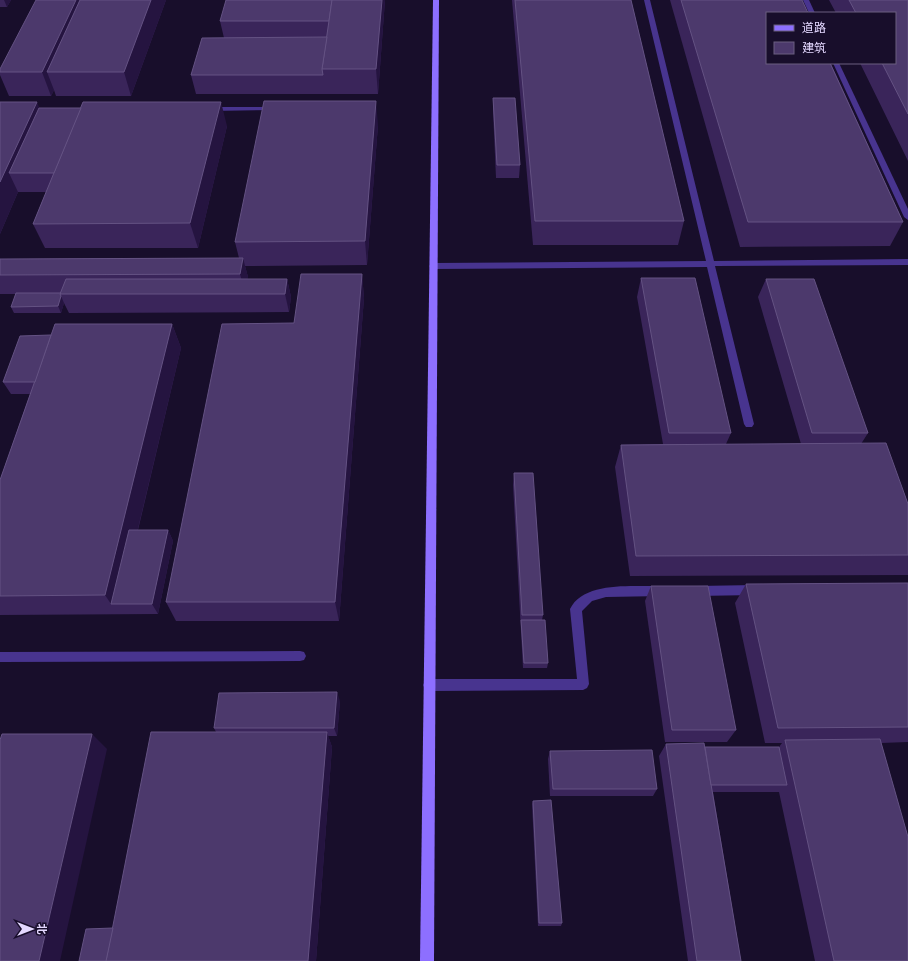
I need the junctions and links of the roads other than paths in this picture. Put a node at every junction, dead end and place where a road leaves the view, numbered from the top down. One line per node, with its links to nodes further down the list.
1 (436, 0): 11 (street)
2 (647, 0): 10 (lane)
3 (806, 0): 4 (lane)
4 (812, 12)
5 (836, 64): 8 (lane)
6 (200, 109): 7 (lane)
7 (279, 109)
8 (908, 217)
9 (908, 262): 10 (lane)
10 (710, 264): 11 (lane); 12 (lane)
11 (433, 266): 18 (street)
12 (749, 424)
13 (765, 590): 15 (lane)
14 (670, 591): 18 (lane)
15 (686, 591)
16 (300, 656): 17 (lane)
17 (0, 657)
18 (429, 685): 19 (street)
19 (427, 961)

